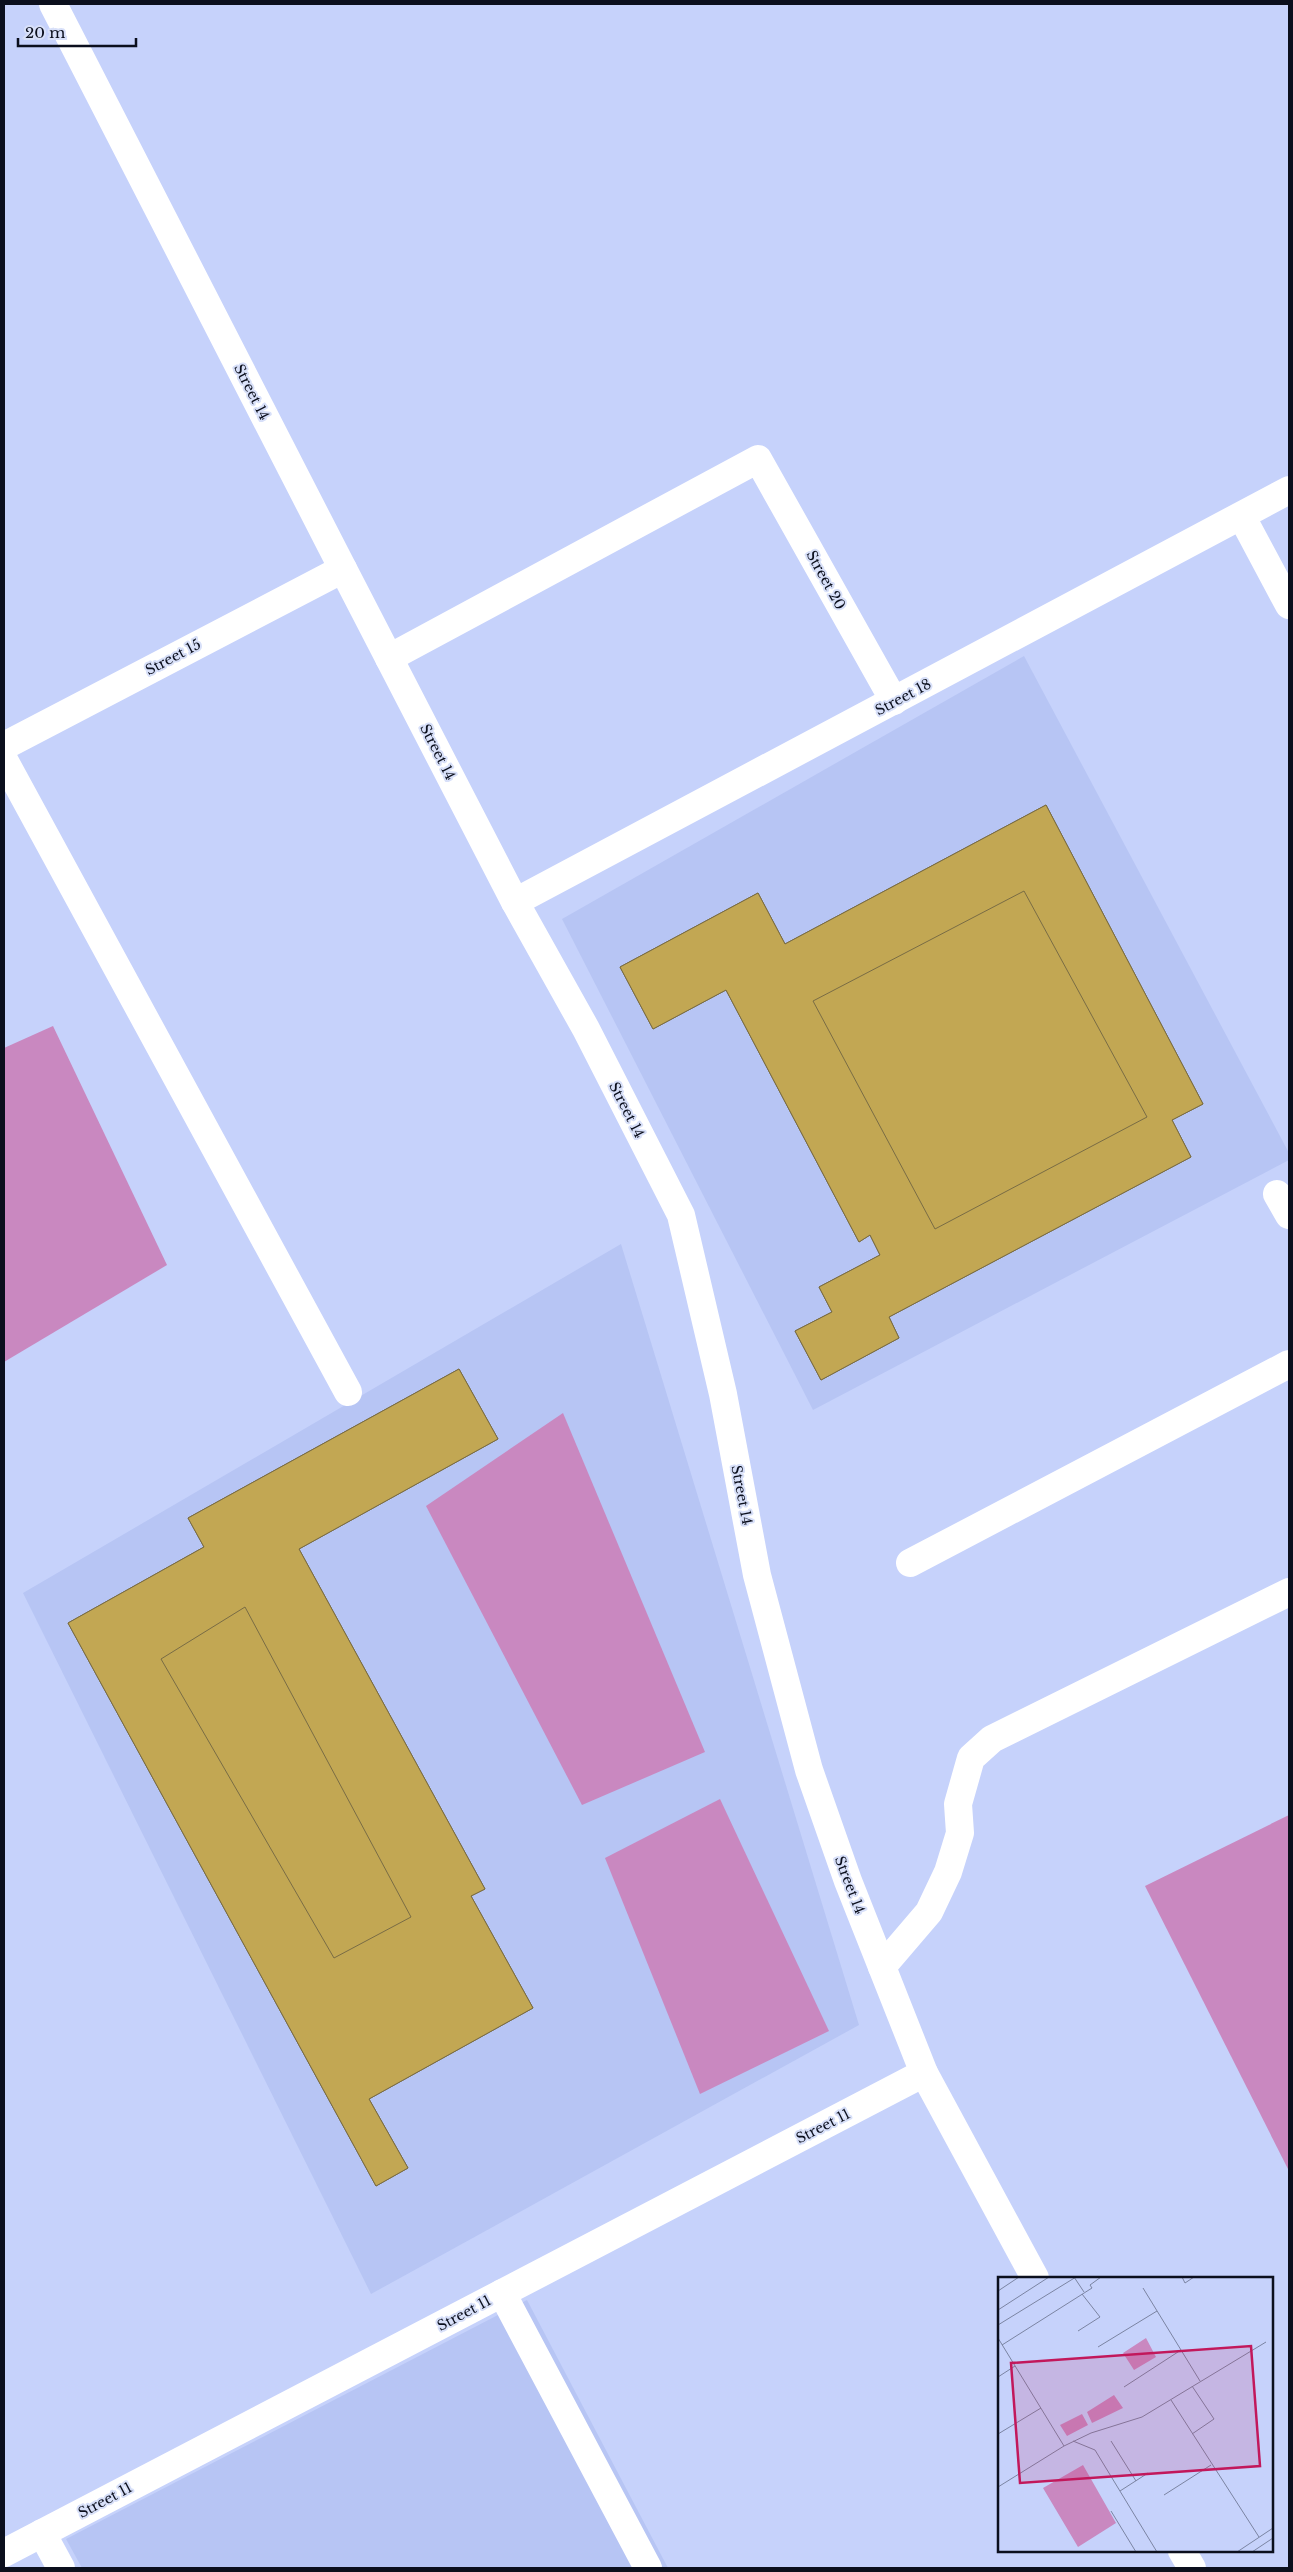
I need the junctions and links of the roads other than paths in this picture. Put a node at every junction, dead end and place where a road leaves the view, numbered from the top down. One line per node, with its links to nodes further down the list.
1 (53, 4): 4 (street, Street 14)
2 (1289, 490): 3 (street, Street 18)
3 (1242, 517): 5 (street); 7 (street, Street 18)
4 (342, 569): 6 (street, Street 14); 8 (street, Street 15)
5 (1289, 605)
6 (389, 658): 7 (street, Street 20); 10 (street, Street 14)
7 (894, 701): 10 (street, Street 18)
8 (4, 746)
9 (4, 760): 12 (street)
10 (515, 902): 15 (street, Street 14)
11 (1289, 1364): 13 (street)
12 (348, 1392)
13 (910, 1563)
14 (1289, 1592): 15 (street)
15 (882, 1967): 16 (street, Street 14)
16 (924, 2073): 17 (street, Street 14); 18 (street, Street 11)
17 (1034, 2277)
18 (502, 2293): 19 (street, Street 11); 23 (street)
19 (42, 2533): 20 (street, Street 11); 22 (street)
20 (4, 2552)
21 (1183, 2552): 24 (street)
22 (61, 2568)
23 (648, 2568)
24 (1192, 2568)

